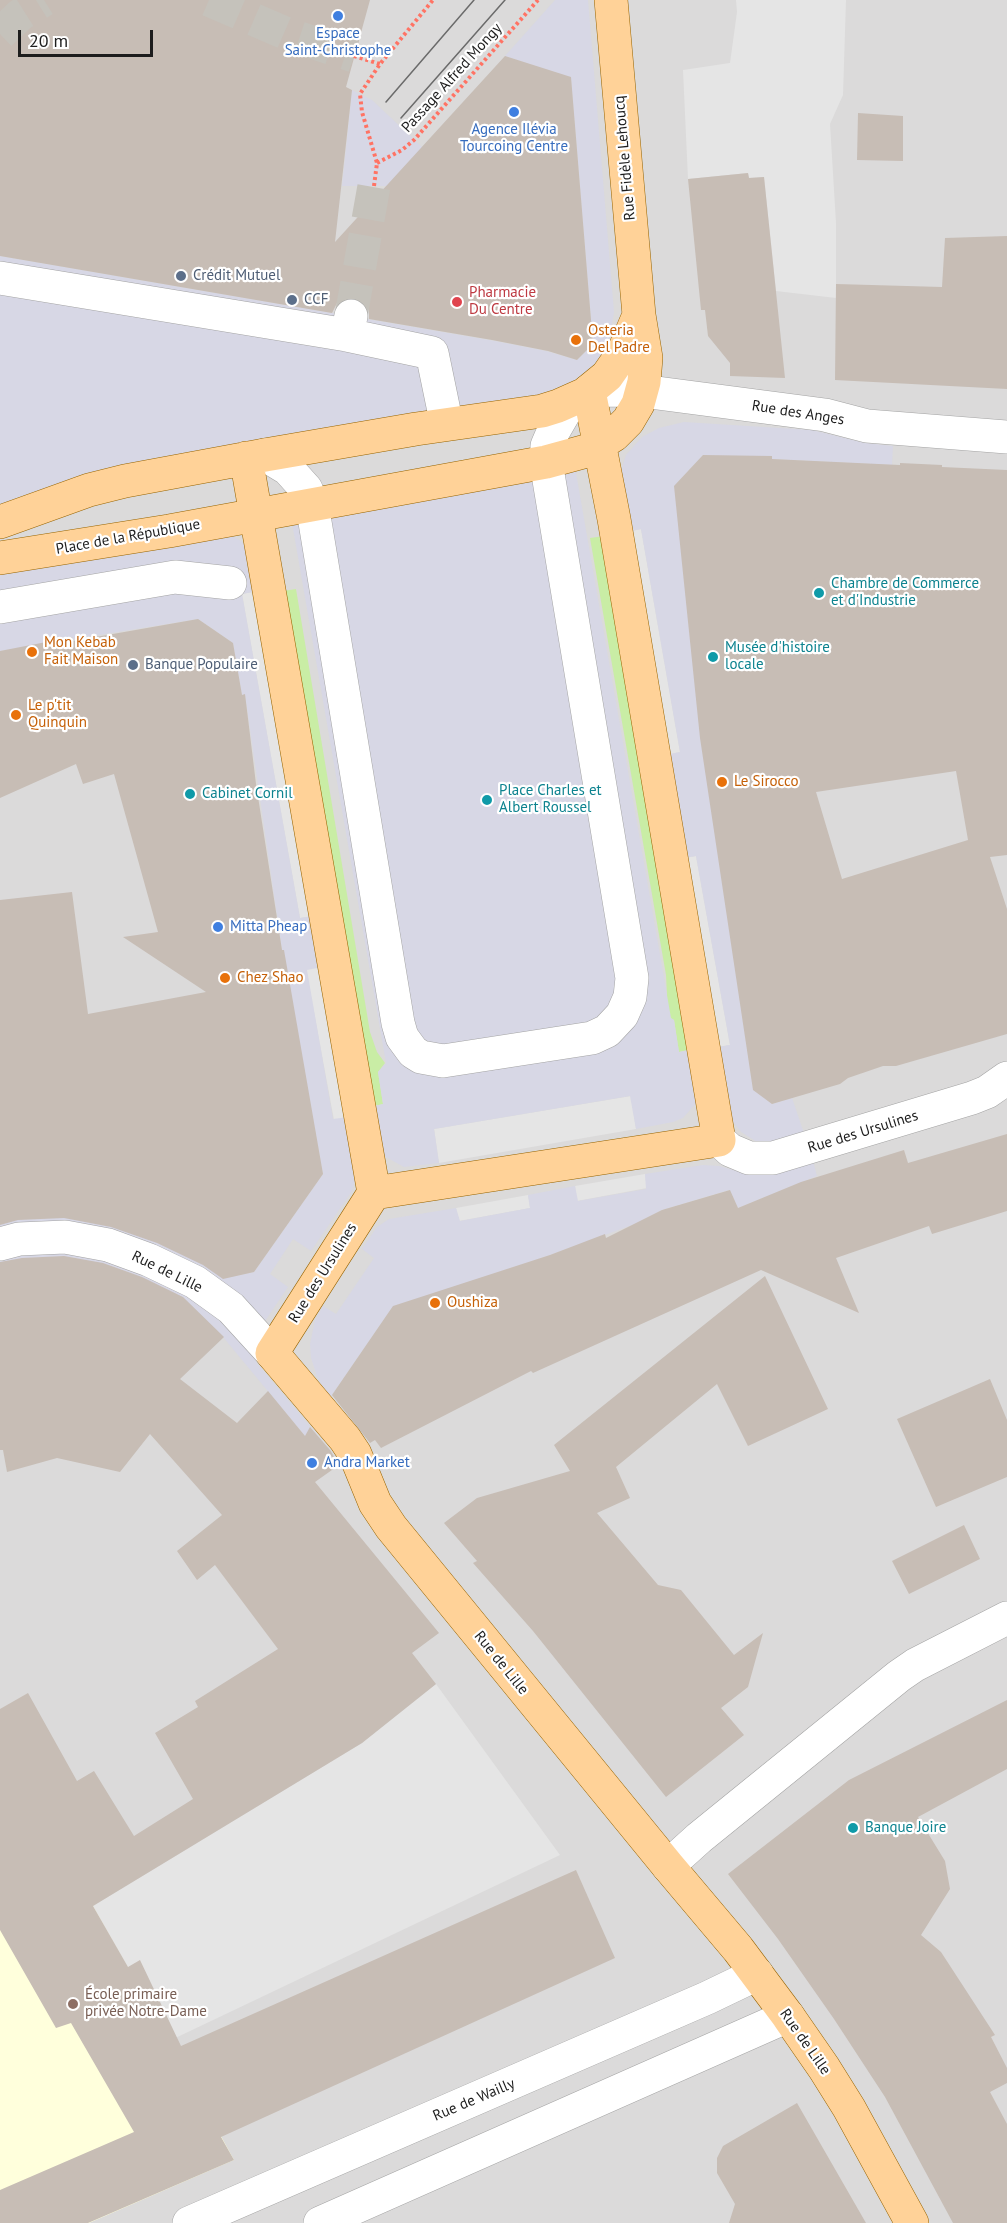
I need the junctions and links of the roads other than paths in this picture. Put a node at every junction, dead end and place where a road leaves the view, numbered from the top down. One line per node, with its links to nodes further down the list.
1 (611, 0): 3 (main road, Rue Fidèle Lehoucq)
2 (0, 278): 6 (street)
3 (639, 315): 4 (main road, Rue Fidèle Lehoucq); 5 (main road, Rue Fidèle Lehoucq)
4 (642, 391): 5 (street, Rue des Anges); 7 (street, Rue des Anges); 8 (main road)
5 (580, 396): 8 (main road); 9 (main road); 10 (street)
6 (444, 411)
7 (1007, 437)
8 (600, 446): 10 (main road); 18 (main road)
9 (255, 456): 11 (street); 12 (main road); 13 (main road)
10 (546, 462): 11 (main road); 11 (street)
11 (312, 504): 12 (main road)
12 (256, 514): 14 (main road, Place de la République); 19 (main road)
13 (0, 522)
14 (0, 558)
15 (230, 583): 16 (street)
16 (0, 608)
17 (1007, 1078): 18 (street, Rue des Ursulines)
18 (719, 1140): 19 (main road)
19 (374, 1194): 21 (main road, Rue des Ursulines)
20 (0, 1244): 21 (street, Rue de Lille)
21 (272, 1353): 23 (main road, Rue de Lille)
22 (1007, 1618): 23 (street)
23 (668, 1866): 24 (main road, Rue de Lille)
24 (757, 1974): 25 (main road, Rue de Lille); 26 (street, Rue de Wailly)
25 (788, 2016): 27 (street); 28 (main road, Rue de Lille)
26 (189, 2223)
27 (320, 2223)
28 (912, 2223)

